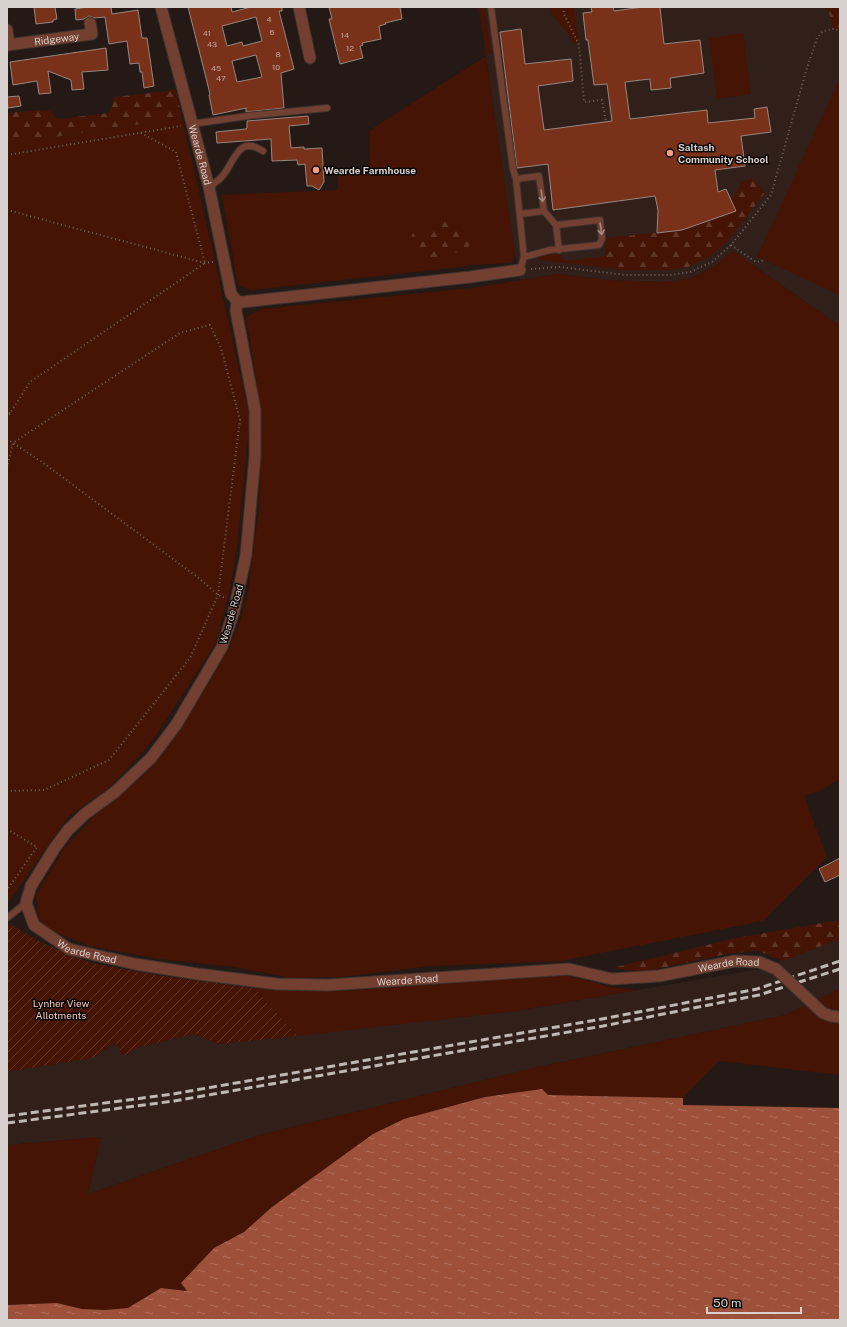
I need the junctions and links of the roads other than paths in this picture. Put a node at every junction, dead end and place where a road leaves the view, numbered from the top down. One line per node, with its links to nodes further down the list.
1 (161, 7): 9 (street, Wearde Road)
2 (299, 7): 7 (street)
3 (491, 7): 11 (lane)
4 (90, 23): 6 (street, Ridgeway)
5 (7, 30): 6 (street, Ridgeway)
6 (8, 45)
7 (310, 58)
8 (327, 108): 9 (lane)
9 (192, 124): 12 (street, Wearde Road)
10 (263, 151): 12 (lane)
11 (516, 179): 13 (lane, one-way to 13); 14 (lane)
12 (209, 187): 19 (street, Wearde Road)
13 (544, 211): 14 (lane); 15 (lane)
14 (520, 214): 17 (lane)
15 (556, 225): 16 (lane); 16 (lane, one-way to 16)
16 (559, 250): 17 (lane)
17 (524, 257): 18 (lane)
18 (520, 270): 19 (street)
19 (237, 301): 20 (street, Wearde Road)
20 (26, 904): 21 (lane); 22 (street, Wearde Road, bridge)
21 (7, 918)
22 (840, 1017)

